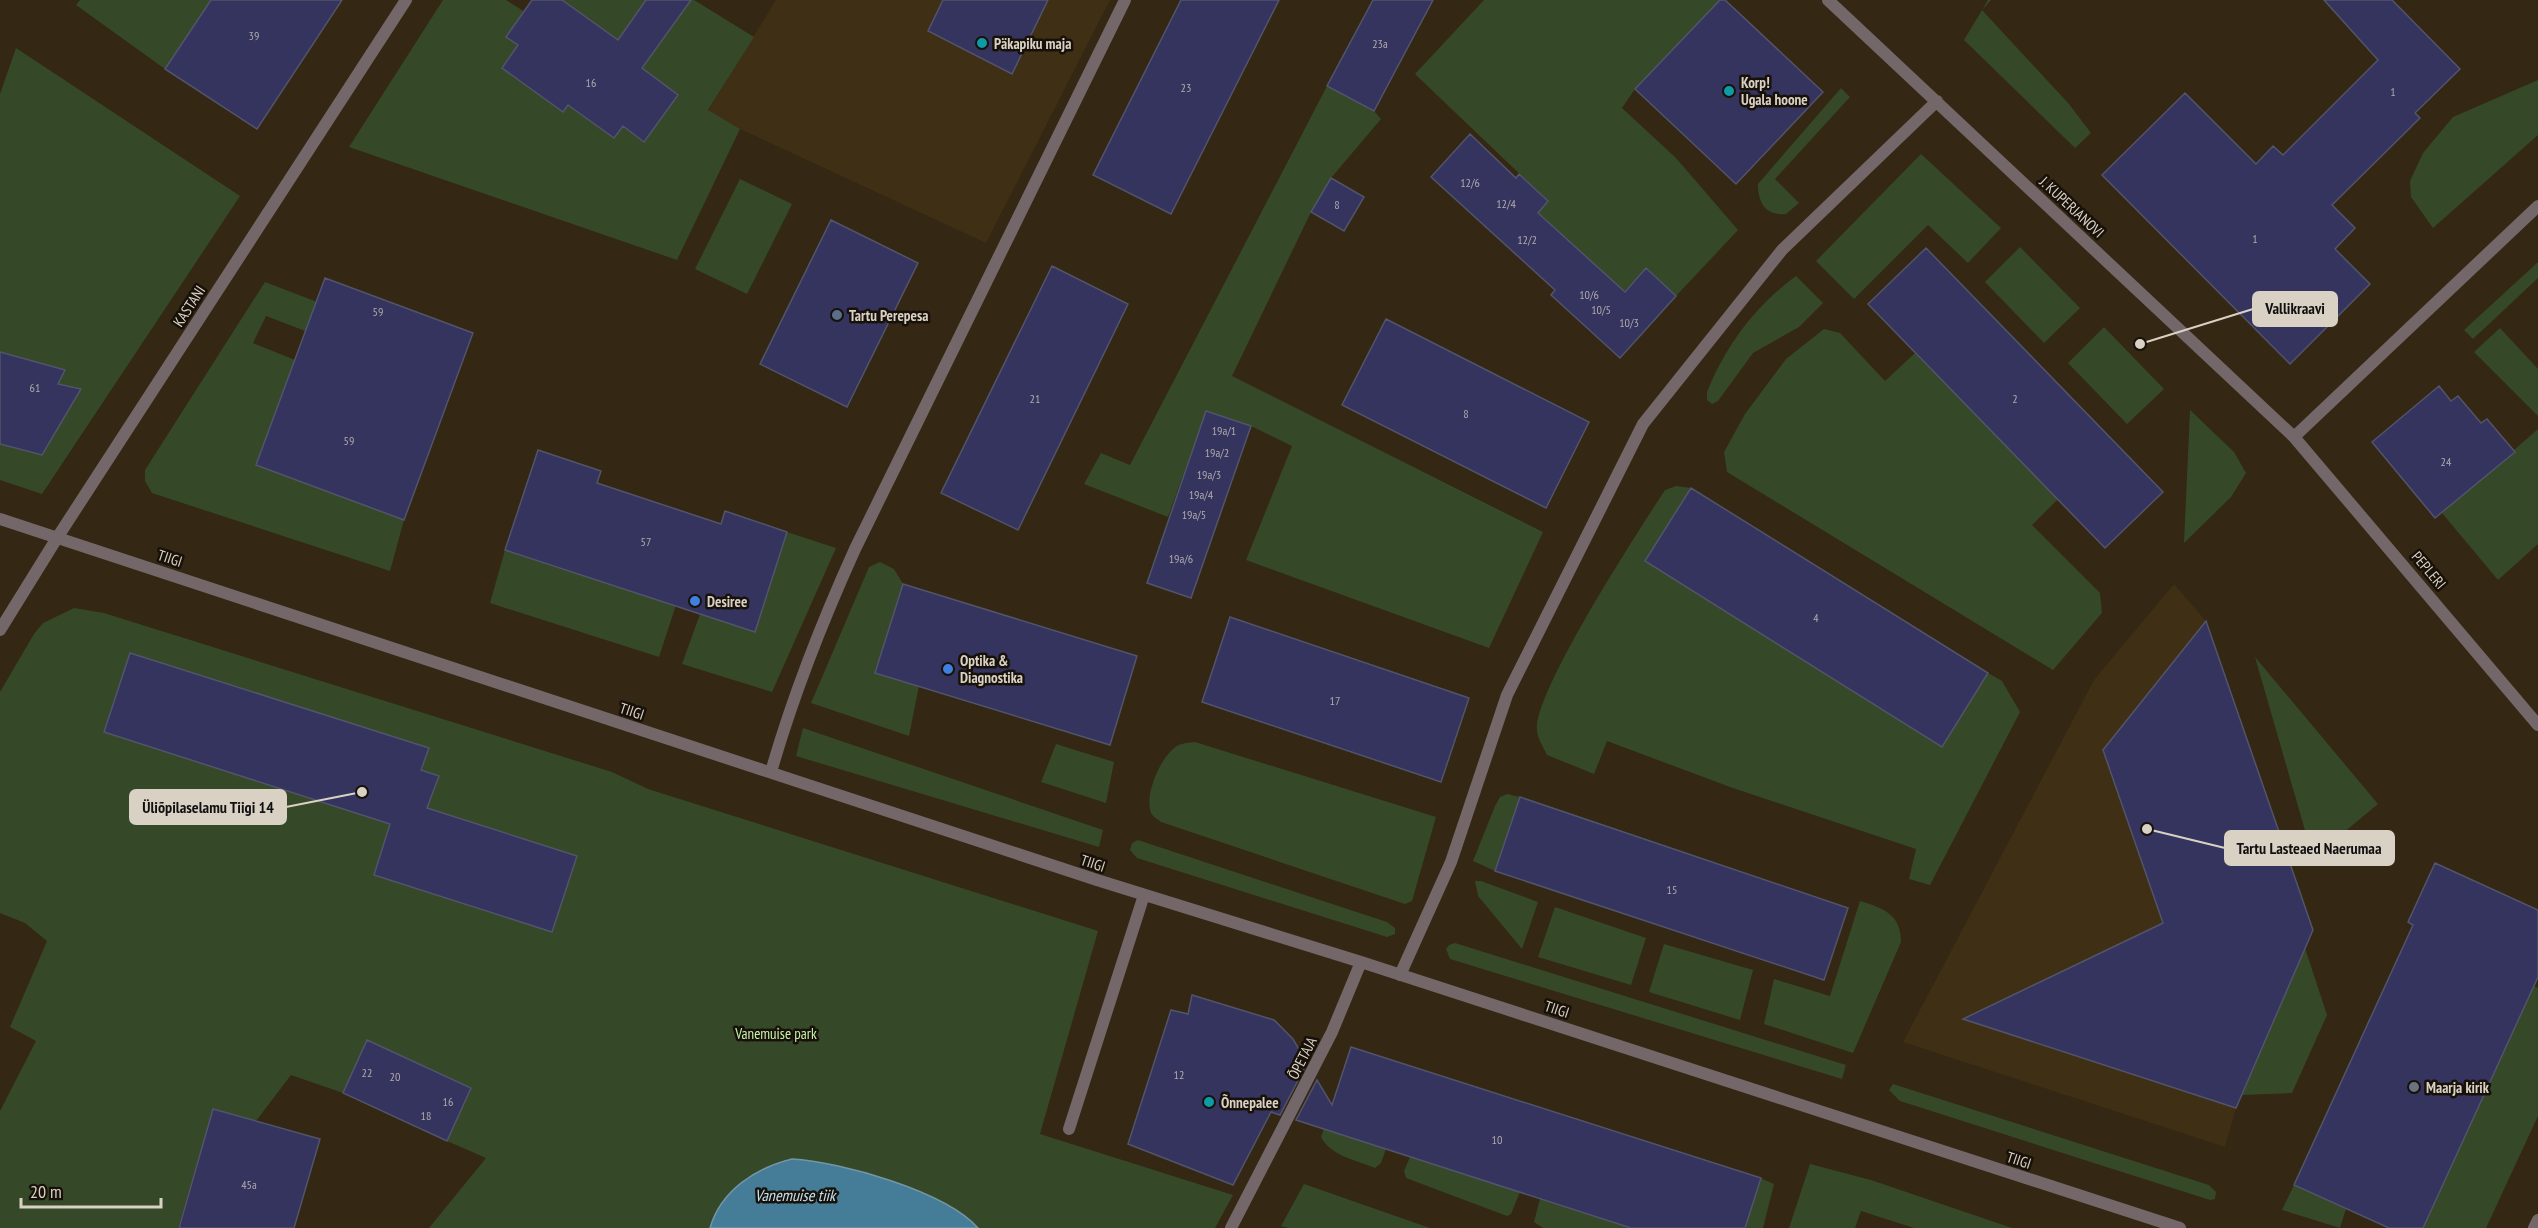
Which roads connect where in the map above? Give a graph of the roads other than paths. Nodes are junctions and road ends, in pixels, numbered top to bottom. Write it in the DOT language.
graph roads {
  1 [pos="406,0"];
  2 [pos="1125,0"];
  3 [pos="1828,0"];
  4 [pos="1937,101"];
  5 [pos="2538,206"];
  6 [pos="2294,436"];
  7 [pos="0,519"];
  8 [pos="57,538"];
  9 [pos="0,630"];
  10 [pos="2538,725"];
  11 [pos="771,772"];
  12 [pos="1144,895"];
  13 [pos="1361,962"];
  14 [pos="1400,975"];
  15 [pos="1069,1129"];
  16 [pos="2538,1220"];
  17 [pos="1231,1228"];
  18 [pos="2180,1228"];
  19 [pos="2534,1228"];
  1 -- 8 [label="street, KASTANI"];
  2 -- 11 [label="street"];
  3 -- 4 [label="street, J. KUPERJANOVI"];
  4 -- 6 [label="street, J. KUPERJANOVI"];
  4 -- 14 [label="street"];
  5 -- 6 [label="street"];
  6 -- 10 [label="street, PEPLERI"];
  7 -- 8 [label="street, TIIGI"];
  8 -- 9 [label="street, KASTANI"];
  8 -- 11 [label="street, TIIGI"];
  11 -- 12 [label="street, TIIGI"];
  12 -- 13 [label="street, TIIGI"];
  12 -- 15 [label="street"];
  13 -- 14 [label="street, TIIGI"];
  13 -- 17 [label="street, ÕPETAJA"];
  14 -- 18 [label="street, TIIGI"];
  16 -- 19 [label="street"];
}
